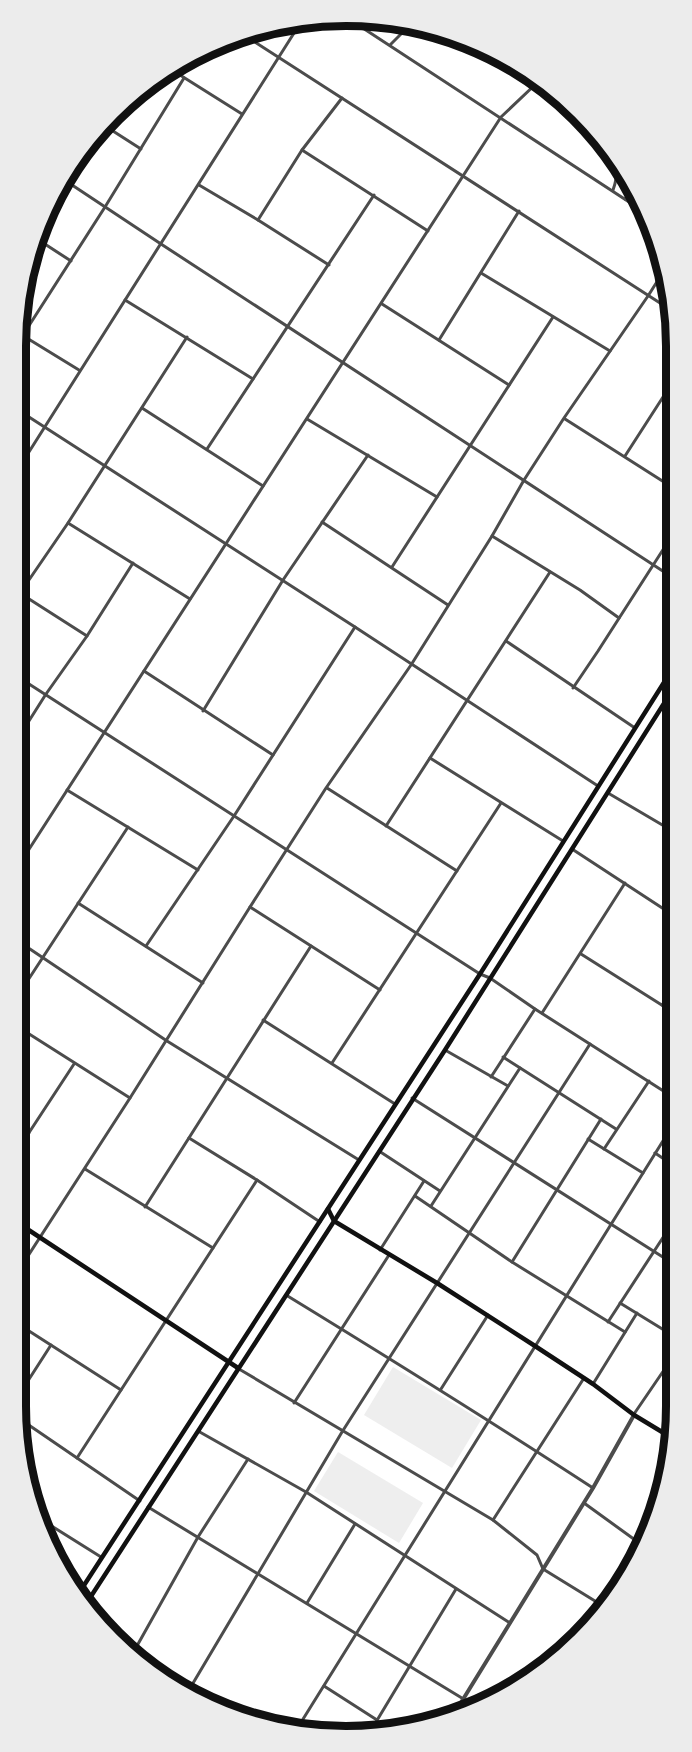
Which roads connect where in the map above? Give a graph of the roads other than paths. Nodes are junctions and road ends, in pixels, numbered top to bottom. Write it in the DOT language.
graph roads {
  1 [pos="360,26"];
  2 [pos="296,30"];
  3 [pos="404,31"];
  4 [pos="252,40"];
  5 [pos="390,45"];
  6 [pos="278,57"];
  7 [pos="178,74"];
  8 [pos="184,78"];
  9 [pos="533,86"];
  10 [pos="343,97"];
  11 [pos="242,114"];
  12 [pos="501,117"];
  13 [pos="110,129"];
  14 [pos="141,148"];
  15 [pos="302,150"];
  16 [pos="464,175"];
  17 [pos="617,175"];
  18 [pos="70,183"];
  19 [pos="199,185"];
  20 [pos="613,191"];
  21 [pos="628,194"];
  22 [pos="374,195"];
  23 [pos="625,199"];
  24 [pos="633,204"];
  25 [pos="105,207"];
  26 [pos="519,212"];
  27 [pos="258,220"];
  28 [pos="428,231"];
  29 [pos="43,243"];
  30 [pos="160,244"];
  31 [pos="71,261"];
  32 [pos="329,265"];
  33 [pos="481,273"];
  34 [pos="659,278"];
  35 [pos="648,296"];
  36 [pos="125,300"];
  37 [pos="381,304"];
  38 [pos="664,306"];
  39 [pos="553,317"];
  40 [pos="288,326"];
  41 [pos="26,330"];
  42 [pos="26,337"];
  43 [pos="187,337"];
  44 [pos="439,341"];
  45 [pos="610,351"];
  46 [pos="343,362"];
  47 [pos="79,370"];
  48 [pos="253,379"];
  49 [pos="509,385"];
  50 [pos="666,393"];
  51 [pos="142,408"];
  52 [pos="26,416"];
  53 [pos="564,418"];
  54 [pos="307,419"];
  55 [pos="44,428"];
  56 [pos="470,445"];
  57 [pos="207,449"];
  58 [pos="368,455"];
  59 [pos="626,456"];
  60 [pos="26,457"];
  61 [pos="105,466"];
  62 [pos="524,480"];
  63 [pos="666,483"];
  64 [pos="263,486"];
  65 [pos="437,497"];
  66 [pos="322,522"];
  67 [pos="68,523"];
  68 [pos="492,536"];
  69 [pos="226,544"];
  70 [pos="666,544"];
  71 [pos="133,563"];
  72 [pos="653,564"];
  73 [pos="392,567"];
  74 [pos="550,572"];
  75 [pos="666,573"];
  76 [pos="283,580"];
  77 [pos="26,584"];
  78 [pos="26,597"];
  79 [pos="190,600"];
  80 [pos="448,605"];
  81 [pos="619,618"];
  82 [pos="355,627"];
  83 [pos="87,636"];
  84 [pos="506,641"];
  85 [pos="411,664"];
  86 [pos="144,671"];
  87 [pos="666,678"];
  88 [pos="26,682"];
  89 [pos="573,687"];
  90 [pos="46,694"];
  91 [pos="666,700"];
  92 [pos="468,701"];
  93 [pos="203,711"];
  94 [pos="26,725"];
  95 [pos="635,728"];
  96 [pos="104,732"];
  97 [pos="273,756"];
  98 [pos="430,758"];
  99 [pos="598,786"];
  100 [pos="326,788"];
  101 [pos="67,790"];
  102 [pos="608,793"];
  103 [pos="501,803"];
  104 [pos="234,816"];
  105 [pos="386,826"];
  106 [pos="665,826"];
  107 [pos="128,827"];
  108 [pos="563,841"];
  109 [pos="286,849"];
  110 [pos="572,849"];
  111 [pos="26,850"];
  112 [pos="198,870"];
  113 [pos="457,871"];
  114 [pos="625,883"];
  115 [pos="78,903"];
  116 [pos="250,907"];
  117 [pos="666,910"];
  118 [pos="417,933"];
  119 [pos="26,946"];
  120 [pos="146,946"];
  121 [pos="311,946"];
  122 [pos="581,954"];
  123 [pos="43,957"];
  124 [pos="480,974"];
  125 [pos="490,978"];
  126 [pos="26,983"];
  127 [pos="203,983"];
  128 [pos="380,990"];
  129 [pos="666,999"];
  130 [pos="662,1005"];
  131 [pos="666,1008"];
  132 [pos="536,1009"];
  133 [pos="542,1013"];
  134 [pos="263,1020"];
  135 [pos="26,1032"];
  136 [pos="167,1041"];
  137 [pos="590,1044"];
  138 [pos="445,1050"];
  139 [pos="503,1057"];
  140 [pos="332,1063"];
  141 [pos="74,1064"];
  142 [pos="520,1068"];
  143 [pos="491,1077"];
  144 [pos="226,1078"];
  145 [pos="649,1081"];
  146 [pos="508,1086"];
  147 [pos="559,1092"];
  148 [pos="666,1092"];
  149 [pos="130,1098"];
  150 [pos="412,1098"];
  151 [pos="395,1104"];
  152 [pos="601,1119"];
  153 [pos="616,1129"];
  154 [pos="26,1131"];
  155 [pos="29,1133"];
  156 [pos="666,1136"];
  157 [pos="26,1138"];
  158 [pos="189,1138"];
  159 [pos="474,1138"];
  160 [pos="588,1139"];
  161 [pos="604,1149"];
  162 [pos="379,1151"];
  163 [pos="655,1153"];
  164 [pos="358,1160"];
  165 [pos="666,1160"];
  166 [pos="514,1163"];
  167 [pos="85,1169"];
  168 [pos="643,1173"];
  169 [pos="257,1180"];
  170 [pos="424,1181"];
  171 [pos="556,1190"];
  172 [pos="440,1191"];
  173 [pos="415,1196"];
  174 [pos="431,1206"];
  175 [pos="146,1207"];
  176 [pos="328,1209"];
  177 [pos="334,1221"];
  178 [pos="320,1222"];
  179 [pos="611,1225"];
  180 [pos="26,1229"];
  181 [pos="666,1232"];
  182 [pos="470,1233"];
  183 [pos="39,1238"];
  184 [pos="213,1248"];
  185 [pos="380,1250"];
  186 [pos="654,1252"];
  187 [pos="388,1255"];
  188 [pos="26,1259"];
  189 [pos="666,1259"];
  190 [pos="512,1262"];
  191 [pos="437,1283"];
  192 [pos="286,1295"];
  193 [pos="566,1296"];
  194 [pos="621,1303"];
  195 [pos="637,1313"];
  196 [pos="488,1315"];
  197 [pos="166,1319"];
  198 [pos="608,1322"];
  199 [pos="340,1328"];
  200 [pos="26,1330"];
  201 [pos="666,1331"];
  202 [pos="625,1332"];
  203 [pos="51,1345"];
  204 [pos="536,1346"];
  205 [pos="389,1359"];
  206 [pos="229,1363"];
  207 [pos="238,1368"];
  208 [pos="666,1368"];
  209 [pos="584,1378"];
  210 [pos="26,1384"];
  211 [pos="593,1384"];
  212 [pos="441,1389"];
  213 [pos="121,1390"];
  214 [pos="294,1402"];
  215 [pos="634,1415"];
  216 [pos="489,1420"];
  217 [pos="26,1423"];
  218 [pos="198,1431"];
  219 [pos="342,1432"];
  220 [pos="665,1434"];
  221 [pos="537,1451"];
  222 [pos="77,1458"];
  223 [pos="248,1459"];
  224 [pos="594,1488"];
  225 [pos="306,1492"];
  226 [pos="444,1492"];
  227 [pos="140,1501"];
  228 [pos="584,1503"];
  229 [pos="148,1507"];
  230 [pos="493,1520"];
  231 [pos="48,1524"];
  232 [pos="355,1524"];
  233 [pos="198,1538"];
  234 [pos="636,1541"];
  235 [pos="404,1556"];
  236 [pos="101,1557"];
  237 [pos="543,1569"];
  238 [pos="258,1574"];
  239 [pos="82,1587"];
  240 [pos="456,1588"];
  241 [pos="90,1598"];
  242 [pos="599,1602"];
  243 [pos="307,1604"];
  244 [pos="510,1623"];
  245 [pos="357,1634"];
  246 [pos="136,1648"];
  247 [pos="410,1666"];
  248 [pos="324,1686"];
  249 [pos="191,1687"];
  250 [pos="463,1699"];
  251 [pos="468,1702"];
  252 [pos="459,1705"];
  253 [pos="377,1720"];
  254 [pos="300,1723"];
  255 [pos="374,1725"];
  1 -- 5 [label="street"];
  2 -- 6 [label="street"];
  3 -- 5 [label="street"];
  4 -- 6 [label="street"];
  5 -- 12 [label="street"];
  6 -- 10 [label="street"];
  6 -- 11 [label="street"];
  7 -- 8 [label="street"];
  8 -- 11 [label="street"];
  8 -- 14 [label="street"];
  9 -- 12 [label="street"];
  10 -- 15 [label="street"];
  10 -- 16 [label="street"];
  11 -- 19 [label="street"];
  12 -- 16 [label="street"];
  12 -- 20 [label="street"];
  13 -- 14 [label="street"];
  14 -- 25 [label="street"];
  15 -- 22 [label="street"];
  15 -- 27 [label="street"];
  16 -- 26 [label="street"];
  16 -- 28 [label="street"];
  17 -- 20 [label="street"];
  18 -- 25 [label="street"];
  19 -- 27 [label="street"];
  19 -- 30 [label="street"];
  20 -- 23 [label="street"];
  21 -- 23 [label="street"];
  22 -- 28 [label="street"];
  22 -- 32 [label="street"];
  23 -- 24 [label="street"];
  25 -- 30 [label="street"];
  25 -- 31 [label="street"];
  26 -- 33 [label="street"];
  26 -- 35 [label="street"];
  27 -- 32 [label="street"];
  28 -- 37 [label="street"];
  29 -- 31 [label="street"];
  30 -- 36 [label="street"];
  30 -- 40 [label="street"];
  31 -- 41 [label="street"];
  32 -- 40 [label="street"];
  33 -- 39 [label="street"];
  33 -- 44 [label="street"];
  34 -- 35 [label="street"];
  35 -- 38 [label="street"];
  35 -- 45 [label="street"];
  36 -- 43 [label="street"];
  36 -- 47 [label="street"];
  37 -- 44 [label="street"];
  37 -- 46 [label="street"];
  39 -- 45 [label="street"];
  39 -- 49 [label="street"];
  40 -- 46 [label="street"];
  40 -- 48 [label="street"];
  42 -- 47 [label="street"];
  43 -- 48 [label="street"];
  43 -- 51 [label="street"];
  44 -- 49 [label="street"];
  45 -- 53 [label="street"];
  46 -- 54 [label="street"];
  46 -- 56 [label="street"];
  47 -- 55 [label="street"];
  48 -- 57 [label="street"];
  49 -- 56 [label="street"];
  50 -- 59 [label="street"];
  51 -- 57 [label="street"];
  51 -- 61 [label="street"];
  52 -- 55 [label="street"];
  53 -- 59 [label="street"];
  53 -- 62 [label="street"];
  54 -- 58 [label="street"];
  54 -- 64 [label="street"];
  55 -- 60 [label="street"];
  55 -- 61 [label="street"];
  56 -- 62 [label="street"];
  56 -- 65 [label="street"];
  57 -- 64 [label="street"];
  58 -- 65 [label="street"];
  58 -- 66 [label="street"];
  59 -- 63 [label="street"];
  61 -- 67 [label="street"];
  61 -- 69 [label="street"];
  62 -- 68 [label="street"];
  62 -- 72 [label="street"];
  64 -- 69 [label="street"];
  65 -- 73 [label="street"];
  66 -- 73 [label="street"];
  66 -- 76 [label="street"];
  67 -- 71 [label="street"];
  67 -- 77 [label="street"];
  68 -- 74 [label="street"];
  68 -- 80 [label="street"];
  69 -- 76 [label="street"];
  69 -- 79 [label="street"];
  70 -- 72 [label="street"];
  71 -- 79 [label="street"];
  71 -- 83 [label="street"];
  72 -- 75 [label="street"];
  72 -- 81 [label="street"];
  73 -- 80 [label="street"];
  74 -- 81 [label="street"];
  74 -- 84 [label="street"];
  76 -- 82 [label="street"];
  76 -- 93 [label="street"];
  78 -- 83 [label="street"];
  79 -- 86 [label="street"];
  80 -- 85 [label="street"];
  81 -- 89 [label="street"];
  82 -- 85 [label="street"];
  82 -- 97 [label="street"];
  83 -- 90 [label="street"];
  84 -- 89 [label="street"];
  84 -- 92 [label="street"];
  85 -- 92 [label="street"];
  85 -- 100 [label="street"];
  86 -- 93 [label="street"];
  86 -- 96 [label="street"];
  87 -- 95 [label="main road"];
  88 -- 90 [label="street"];
  89 -- 95 [label="street"];
  90 -- 94 [label="street"];
  90 -- 96 [label="street"];
  91 -- 102 [label="main road"];
  92 -- 98 [label="street"];
  92 -- 99 [label="street"];
  93 -- 97 [label="street"];
  95 -- 99 [label="main road"];
  96 -- 101 [label="street"];
  96 -- 104 [label="street"];
  97 -- 104 [label="street"];
  98 -- 103 [label="street"];
  98 -- 105 [label="street"];
  99 -- 108 [label="main road"];
  100 -- 105 [label="street"];
  100 -- 109 [label="street"];
  101 -- 107 [label="street"];
  101 -- 111 [label="street"];
  102 -- 106 [label="street"];
  102 -- 110 [label="main road"];
  103 -- 108 [label="street"];
  103 -- 113 [label="street"];
  104 -- 109 [label="street"];
  104 -- 112 [label="street"];
  105 -- 113 [label="street"];
  107 -- 112 [label="street"];
  107 -- 115 [label="street"];
  108 -- 124 [label="main road"];
  109 -- 116 [label="street"];
  109 -- 118 [label="street"];
  110 -- 114 [label="street"];
  110 -- 125 [label="main road"];
  112 -- 120 [label="street"];
  113 -- 118 [label="street"];
  114 -- 117 [label="street"];
  114 -- 122 [label="street"];
  115 -- 120 [label="street"];
  115 -- 123 [label="street"];
  116 -- 121 [label="street"];
  116 -- 127 [label="street"];
  118 -- 124 [label="street"];
  118 -- 128 [label="street"];
  119 -- 123 [label="street"];
  120 -- 127 [label="street"];
  121 -- 128 [label="street"];
  121 -- 134 [label="street"];
  122 -- 130 [label="street"];
  122 -- 133 [label="street"];
  123 -- 126 [label="street"];
  123 -- 136 [label="street"];
  124 -- 125 [label="street"];
  124 -- 151 [label="main road"];
  125 -- 132 [label="street"];
  125 -- 138 [label="main road"];
  127 -- 136 [label="street"];
  128 -- 140 [label="street"];
  129 -- 130 [label="street"];
  130 -- 131 [label="street"];
  132 -- 133 [label="street"];
  132 -- 139 [label="street"];
  133 -- 137 [label="street"];
  134 -- 140 [label="street"];
  134 -- 144 [label="street"];
  135 -- 141 [label="street"];
  136 -- 144 [label="street"];
  136 -- 149 [label="street"];
  137 -- 145 [label="street"];
  137 -- 147 [label="street"];
  138 -- 143 [label="street"];
  138 -- 150 [label="main road"];
  139 -- 142 [label="street"];
  139 -- 143 [label="street"];
  140 -- 151 [label="street"];
  141 -- 149 [label="street"];
  141 -- 155 [label="street"];
  142 -- 146 [label="street"];
  142 -- 147 [label="street"];
  143 -- 146 [label="street"];
  144 -- 158 [label="street"];
  144 -- 164 [label="street"];
  145 -- 148 [label="street"];
  145 -- 153 [label="street"];
  146 -- 159 [label="street"];
  147 -- 152 [label="street"];
  147 -- 166 [label="street"];
  149 -- 167 [label="street"];
  150 -- 159 [label="street"];
  150 -- 162 [label="main road"];
  151 -- 164 [label="main road"];
  152 -- 153 [label="street"];
  152 -- 160 [label="street"];
  153 -- 161 [label="street"];
  154 -- 155 [label="street"];
  155 -- 157 [label="street"];
  156 -- 163 [label="street"];
  158 -- 169 [label="street"];
  158 -- 175 [label="street"];
  159 -- 166 [label="street"];
  159 -- 172 [label="street"];
  160 -- 161 [label="street"];
  160 -- 171 [label="street"];
  161 -- 168 [label="street"];
  162 -- 170 [label="street"];
  162 -- 177 [label="main road"];
  163 -- 165 [label="street"];
  163 -- 168 [label="street"];
  164 -- 176 [label="main road"];
  166 -- 171 [label="street"];
  166 -- 182 [label="street"];
  167 -- 175 [label="street"];
  167 -- 183 [label="street"];
  168 -- 179 [label="street"];
  169 -- 178 [label="street"];
  169 -- 184 [label="street"];
  170 -- 172 [label="street"];
  170 -- 173 [label="street"];
  171 -- 179 [label="street"];
  171 -- 190 [label="street"];
  172 -- 174 [label="street"];
  173 -- 174 [label="street"];
  173 -- 185 [label="street"];
  174 -- 182 [label="street"];
  175 -- 184 [label="street"];
  176 -- 177 [label="main road"];
  176 -- 178 [label="main road"];
  177 -- 185 [label="main road"];
  177 -- 192 [label="main road"];
  178 -- 206 [label="main road"];
  179 -- 186 [label="street"];
  179 -- 193 [label="street"];
  180 -- 183 [label="main road"];
  181 -- 186 [label="street"];
  182 -- 190 [label="street"];
  182 -- 191 [label="street"];
  183 -- 188 [label="street"];
  183 -- 197 [label="main road"];
  184 -- 197 [label="street"];
  185 -- 187 [label="main road"];
  186 -- 189 [label="street"];
  186 -- 194 [label="street"];
  187 -- 191 [label="main road"];
  187 -- 199 [label="street"];
  190 -- 193 [label="street"];
  191 -- 196 [label="main road"];
  191 -- 205 [label="street"];
  192 -- 199 [label="street"];
  192 -- 207 [label="main road"];
  193 -- 198 [label="street"];
  193 -- 204 [label="street"];
  194 -- 195 [label="street"];
  194 -- 198 [label="street"];
  195 -- 201 [label="street"];
  195 -- 202 [label="street"];
  196 -- 204 [label="main road"];
  196 -- 212 [label="street"];
  197 -- 206 [label="main road"];
  197 -- 213 [label="street"];
  198 -- 202 [label="street"];
  199 -- 205 [label="street"];
  199 -- 214 [label="street"];
  200 -- 203 [label="street"];
  202 -- 211 [label="street"];
  203 -- 210 [label="street"];
  203 -- 213 [label="street"];
  204 -- 209 [label="main road"];
  204 -- 216 [label="street"];
  205 -- 212 [label="street"];
  205 -- 219 [label="street"];
  206 -- 207 [label="main road"];
  206 -- 227 [label="main road"];
  207 -- 214 [label="street"];
  207 -- 218 [label="main road"];
  208 -- 215 [label="street"];
  209 -- 211 [label="main road"];
  209 -- 221 [label="street"];
  211 -- 215 [label="main road"];
  212 -- 216 [label="street"];
  213 -- 222 [label="street"];
  214 -- 219 [label="street"];
  215 -- 220 [label="main road"];
  215 -- 224 [label="street"];
  216 -- 221 [label="street"];
  216 -- 226 [label="street"];
  217 -- 222 [label="street"];
  218 -- 223 [label="street"];
  218 -- 229 [label="main road"];
  219 -- 225 [label="street"];
  219 -- 226 [label="street"];
  221 -- 224 [label="street"];
  221 -- 230 [label="street"];
  222 -- 227 [label="street"];
  223 -- 225 [label="street"];
  223 -- 233 [label="street"];
  224 -- 228 [label="street"];
  225 -- 232 [label="street"];
  225 -- 238 [label="street"];
  226 -- 230 [label="street"];
  226 -- 235 [label="street"];
  227 -- 236 [label="main road"];
  228 -- 234 [label="street"];
  228 -- 237 [label="street"];
  229 -- 233 [label="street"];
  229 -- 241 [label="main road"];
  230 -- 237 [label="street"];
  231 -- 236 [label="street"];
  232 -- 235 [label="street"];
  232 -- 243 [label="street"];
  233 -- 238 [label="street"];
  233 -- 246 [label="street"];
  235 -- 240 [label="street"];
  235 -- 245 [label="street"];
  236 -- 239 [label="main road"];
  237 -- 242 [label="street"];
  237 -- 244 [label="street"];
  238 -- 243 [label="street"];
  238 -- 249 [label="street"];
  240 -- 244 [label="street"];
  240 -- 247 [label="street"];
  243 -- 245 [label="street"];
  244 -- 250 [label="street"];
  245 -- 247 [label="street"];
  245 -- 248 [label="street"];
  247 -- 250 [label="street"];
  247 -- 253 [label="street"];
  248 -- 253 [label="street"];
  248 -- 254 [label="street"];
  250 -- 251 [label="street"];
  250 -- 252 [label="street"];
  253 -- 255 [label="street"];
}
